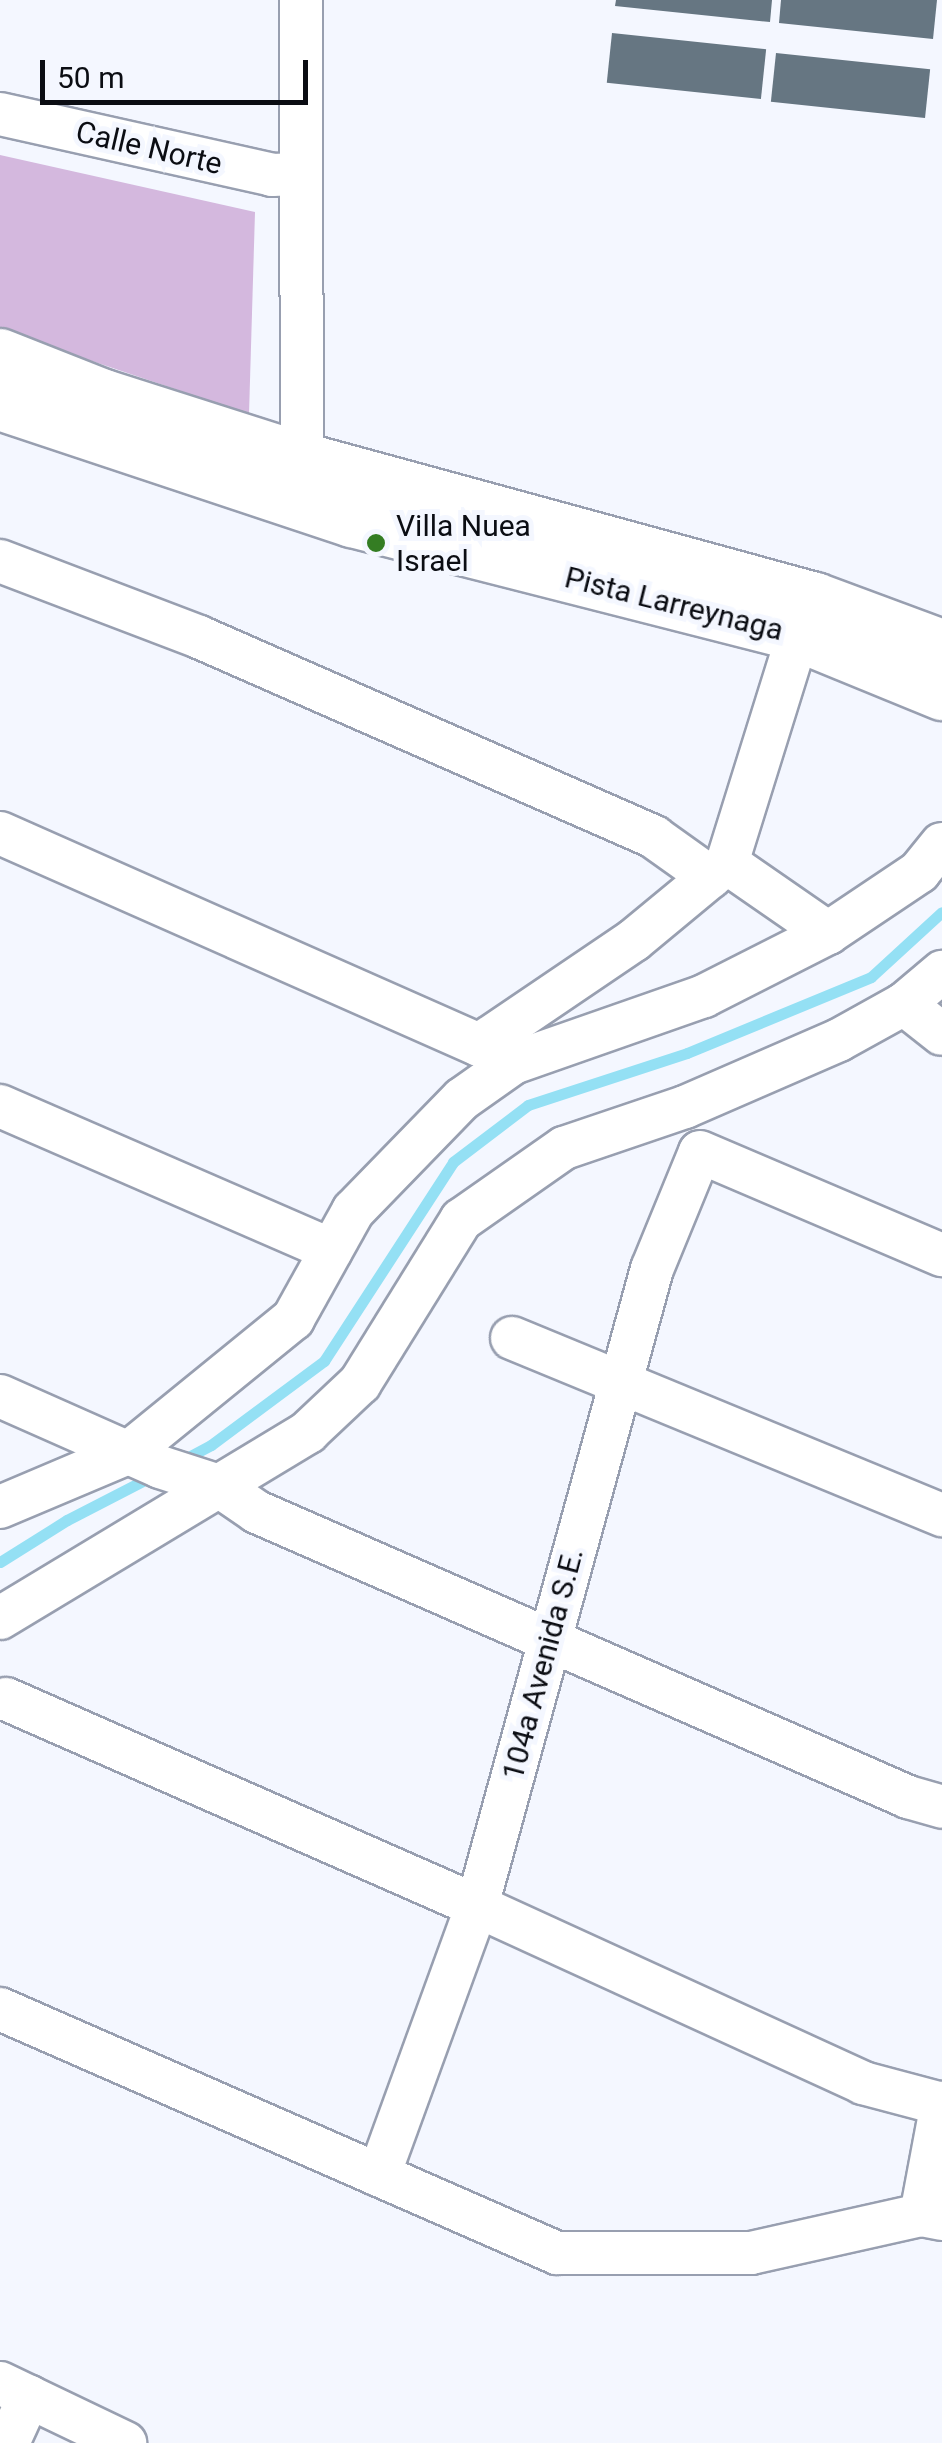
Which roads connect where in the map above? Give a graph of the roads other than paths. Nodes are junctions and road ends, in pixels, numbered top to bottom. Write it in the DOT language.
graph roads {
  1 [pos="300,0"];
  2 [pos="0,114"];
  3 [pos="299,174"];
  4 [pos="0,355"];
  5 [pos="0,404"];
  6 [pos="302,459"];
  7 [pos="0,560"];
  8 [pos="798,635"];
  9 [pos="942,646"];
  10 [pos="942,694"];
  11 [pos="0,833"];
  12 [pos="942,844"];
  13 [pos="719,870"];
  14 [pos="828,933"];
  15 [pos="942,972"];
  16 [pos="904,1004"];
  17 [pos="942,1034"];
  18 [pos="479,1045"];
  19 [pos="462,1099"];
  20 [pos="0,1106"];
  21 [pos="331,1250"];
  22 [pos="942,1255"];
  23 [pos="512,1338"];
  24 [pos="620,1384"];
  25 [pos="0,1396"];
  26 [pos="173,1470"];
  27 [pos="0,1507"];
  28 [pos="942,1514"];
  29 [pos="0,1618"];
  30 [pos="550,1638"];
  31 [pos="6,1699"];
  32 [pos="942,1807"];
  33 [pos="478,1906"];
  34 [pos="0,2009"];
  35 [pos="942,2104"];
  36 [pos="378,2174"];
  37 [pos="932,2217"];
  38 [pos="14,2390"];
  39 [pos="8,2443"];
  40 [pos="125,2443"];
  1 -- 3 [label="street"];
  2 -- 3 [label="street, Calle Norte"];
  3 -- 6 [label="street"];
  4 -- 6 [label="main road, Pista Larreynaga"];
  5 -- 8 [label="main road, Pista Larreynaga"];
  6 -- 9 [label="main road, Pista Larreynaga"];
  7 -- 13 [label="street"];
  8 -- 10 [label="main road, Pista Larreynaga"];
  8 -- 13 [label="street"];
  11 -- 18 [label="street"];
  12 -- 14 [label="street"];
  13 -- 14 [label="street"];
  13 -- 18 [label="street"];
  14 -- 19 [label="street"];
  15 -- 16 [label="street"];
  16 -- 17 [label="street"];
  16 -- 26 [label="street"];
  18 -- 19 [label="street"];
  19 -- 21 [label="street"];
  20 -- 21 [label="street"];
  21 -- 26 [label="street"];
  22 -- 24 [label="street, 104a Avenida S.E."];
  23 -- 24 [label="street"];
  24 -- 28 [label="street"];
  24 -- 30 [label="street, 104a Avenida S.E."];
  25 -- 26 [label="street"];
  26 -- 27 [label="street"];
  26 -- 29 [label="street"];
  26 -- 30 [label="street"];
  30 -- 32 [label="street"];
  30 -- 33 [label="street, 104a Avenida S.E."];
  31 -- 33 [label="street"];
  33 -- 35 [label="street"];
  33 -- 36 [label="street, 104a Avenida S.E."];
  34 -- 36 [label="street"];
  35 -- 37 [label="street"];
  36 -- 37 [label="street"];
  38 -- 39 [label="street"];
  38 -- 40 [label="street"];
}
